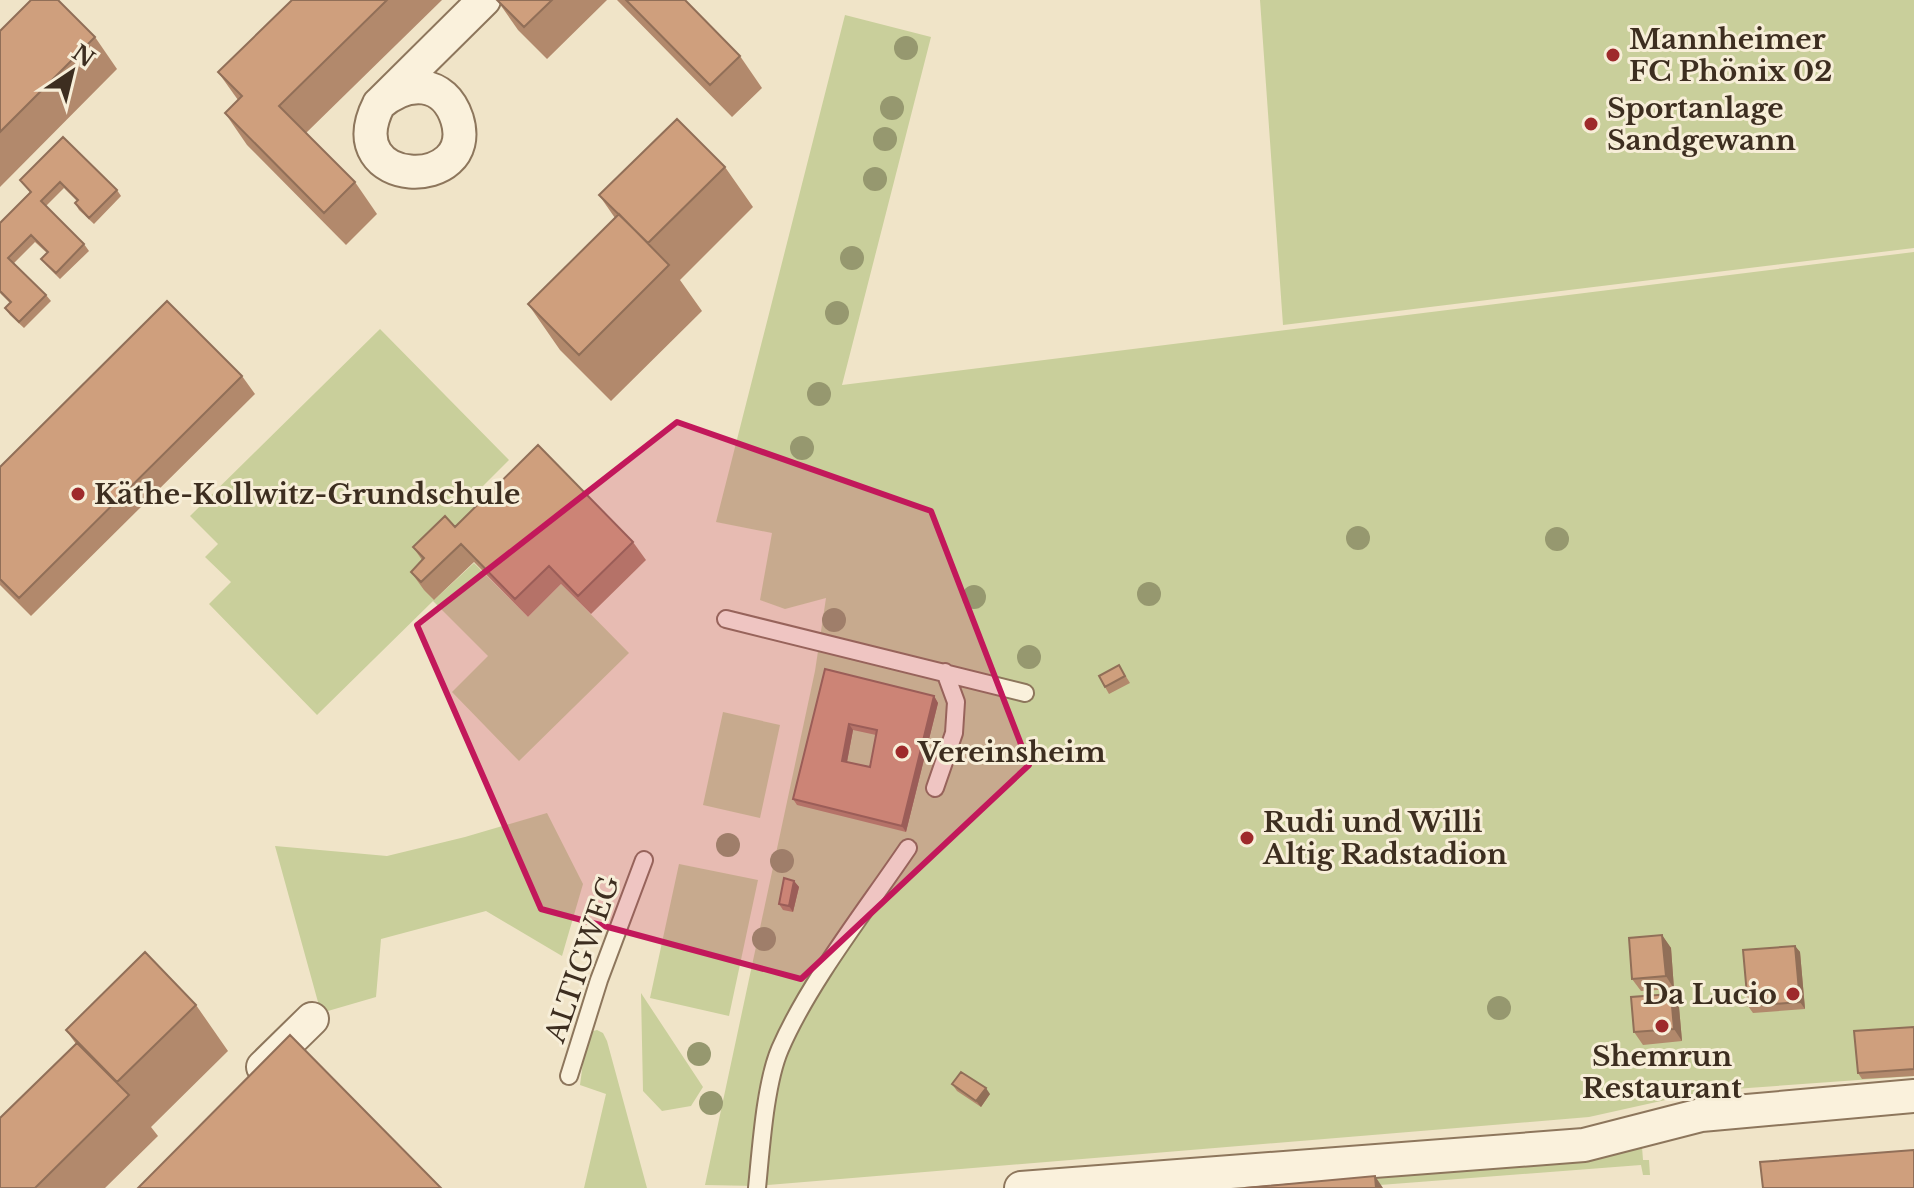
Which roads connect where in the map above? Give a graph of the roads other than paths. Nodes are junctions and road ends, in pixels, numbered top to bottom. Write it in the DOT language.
graph roads {
  1 [pos="484,0"];
  2 [pos="379,104"];
  3 [pos="726,619"];
  4 [pos="945,672"];
  5 [pos="1025,693"];
  6 [pos="935,788"];
  7 [pos="908,848"];
  8 [pos="644,860"];
  9 [pos="312,1019"];
  10 [pos="569,1076"];
  11 [pos="237,1093"];
  12 [pos="1914,1096"];
  13 [pos="757,1188"];
  14 [pos="1021,1188"];
  1 -- 2 [label="street"];
  3 -- 4 [label="lane"];
  4 -- 5 [label="lane"];
  4 -- 6 [label="lane"];
  7 -- 13 [label="lane"];
  8 -- 10 [label="lane, ALTIGWEG"];
  9 -- 11 [label="street"];
  12 -- 14 [label="street"];
}
